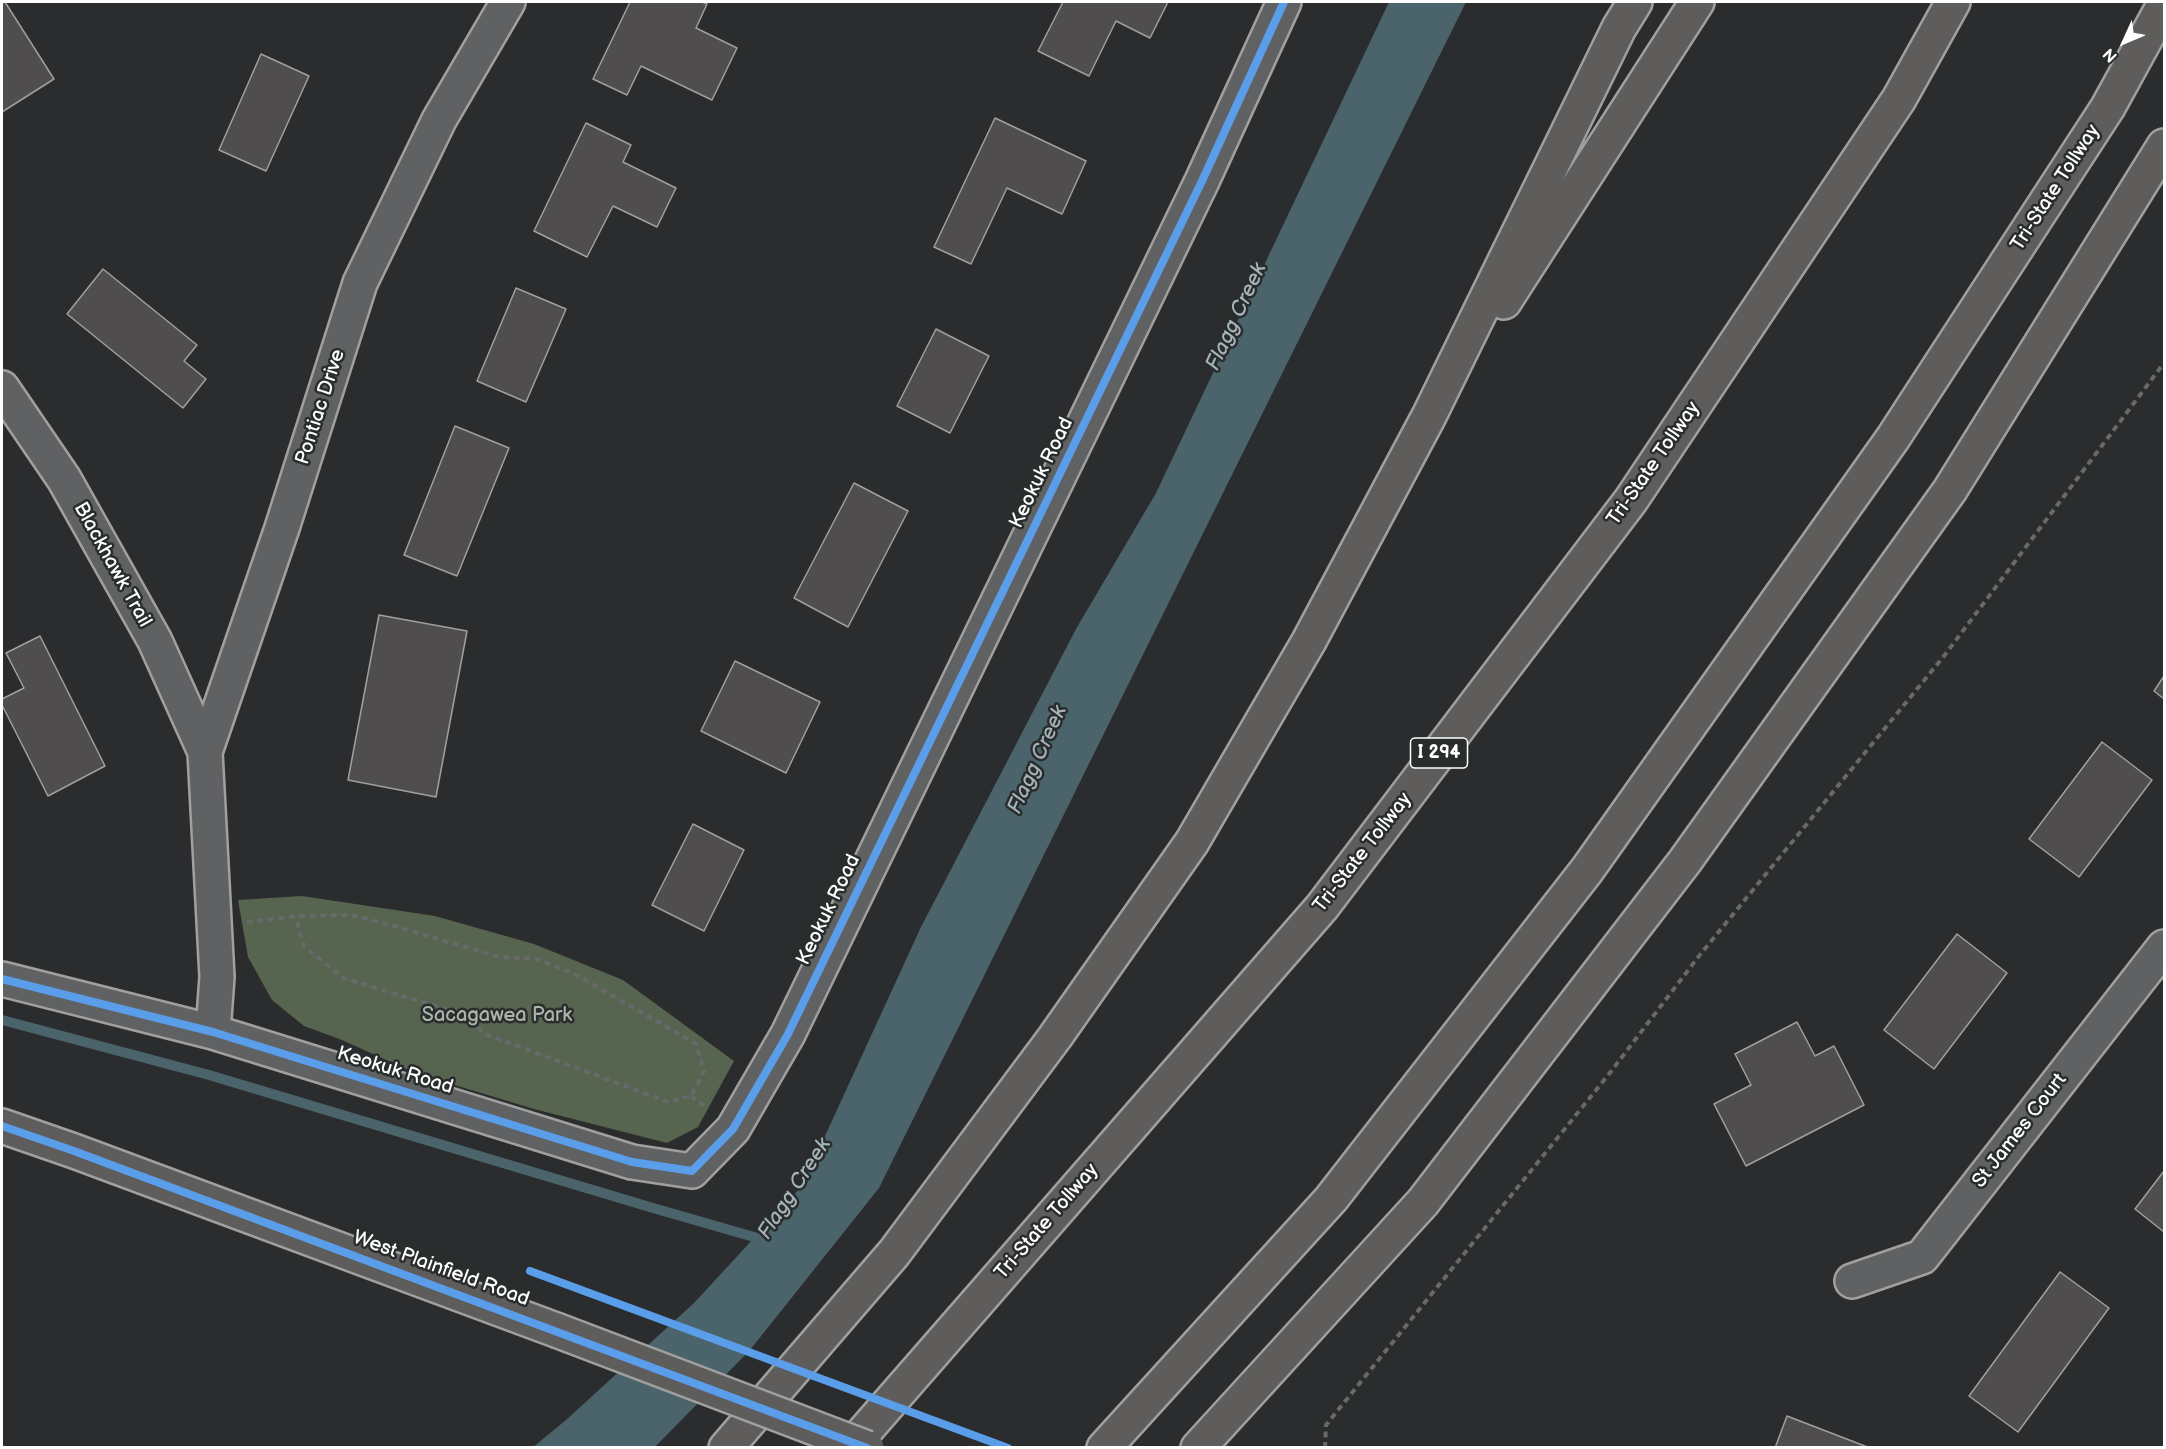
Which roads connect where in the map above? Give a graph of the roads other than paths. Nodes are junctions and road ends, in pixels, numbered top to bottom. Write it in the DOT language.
graph roads {
  1 [pos="508,2"];
  2 [pos="1284,2"];
  3 [pos="1635,2"];
  4 [pos="1697,2"];
  5 [pos="1953,2"];
  6 [pos="2164,5"];
  7 [pos="2164,146"];
  8 [pos="2,388"];
  9 [pos="1429,416"];
  10 [pos="205,752"];
  11 [pos="2164,947"];
  12 [pos="2,980"];
  13 [pos="213,1032"];
  14 [pos="2,1126"];
  15 [pos="1852,1281"];
  16 [pos="726,1448"];
  17 [pos="850,1448"];
  18 [pos="867,1448"];
  19 [pos="1104,1448"];
  20 [pos="1198,1448"];
  1 -- 10 [label="street, Pontiac Drive"];
  2 -- 13 [label="street, Keokuk Road"];
  3 -- 9 [label="main road"];
  4 -- 9 [label="main road"];
  5 -- 17 [label="main road, Tri-State Tollway / I 294"];
  6 -- 19 [label="main road, Tri-State Tollway"];
  7 -- 20 [label="main road"];
  8 -- 10 [label="street, Blackhawk Trail"];
  9 -- 16 [label="main road"];
  10 -- 13 [label="street, Pontiac Drive"];
  11 -- 15 [label="street, St James Court"];
  12 -- 13 [label="street, Keokuk Road"];
  14 -- 18 [label="main road, West Plainfield Road, bridge"];
}
